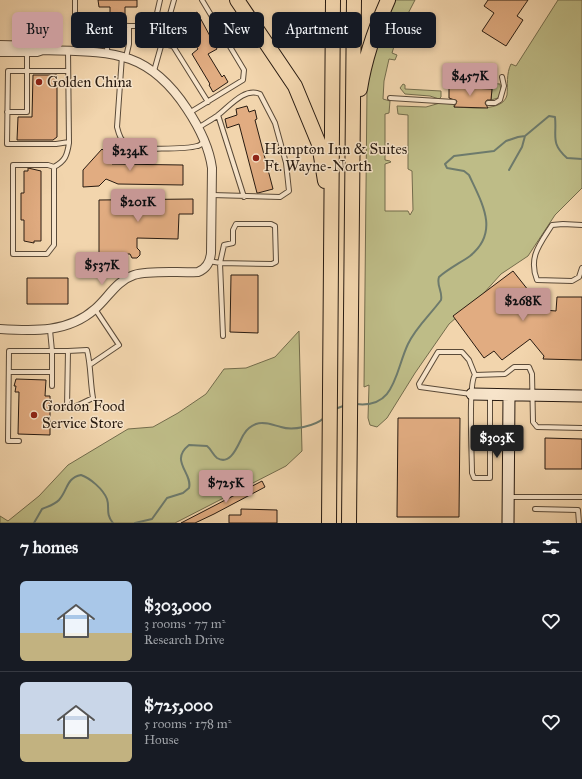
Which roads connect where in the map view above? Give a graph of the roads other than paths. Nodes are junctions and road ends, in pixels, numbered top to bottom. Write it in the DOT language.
graph roads {
  1 [pos="75,0"];
  2 [pos="160,0"];
  3 [pos="174,0"];
  4 [pos="202,0"];
  5 [pos="237,0"];
  6 [pos="333,0"];
  7 [pos="354,0"];
  8 [pos="388,0"];
  9 [pos="75,12"];
  10 [pos="171,12"];
  11 [pos="129,26"];
  12 [pos="0,45"];
  13 [pos="107,48"];
  14 [pos="162,48"];
  15 [pos="174,48"];
  16 [pos="44,50"];
  17 [pos="68,50"];
  18 [pos="0,52"];
  19 [pos="27,52"];
  20 [pos="107,52"];
  21 [pos="124,57"];
  22 [pos="27,71"];
  23 [pos="68,71"];
  24 [pos="154,71"];
  25 [pos="502,77"];
  26 [pos="390,98"];
  27 [pos="208,102"];
  28 [pos="454,102"];
  29 [pos="488,103"];
  30 [pos="7,112"];
  31 [pos="189,113"];
  32 [pos="218,115"];
  33 [pos="198,128"];
  34 [pos="205,141"];
  35 [pos="69,142"];
  36 [pos="352,143"];
  37 [pos="54,166"];
  38 [pos="212,195"];
  39 [pos="244,196"];
  40 [pos="331,205"];
  41 [pos="582,225"];
  42 [pos="210,257"];
  43 [pos="220,263"];
  44 [pos="582,268"];
  45 [pos="95,309"];
  46 [pos="0,329"];
  47 [pos="50,330"];
  48 [pos="223,336"];
  49 [pos="52,351"];
  50 [pos="68,351"];
  51 [pos="91,364"];
  52 [pos="9,372"];
  53 [pos="52,372"];
  54 [pos="475,375"];
  55 [pos="52,386"];
  56 [pos="472,394"];
  57 [pos="490,395"];
  58 [pos="509,395"];
  59 [pos="533,395"];
  60 [pos="582,396"];
  61 [pos="582,428"];
  62 [pos="19,441"];
  63 [pos="508,497"];
  64 [pos="582,498"];
  65 [pos="535,508"];
  66 [pos="329,523"];
  67 [pos="349,523"];
  68 [pos="508,523"];
  69 [pos="578,523"];
  1 -- 9 [label="lane"];
  2 -- 11 [label="lane"];
  3 -- 10 [label="lane"];
  4 -- 27 [label="lane"];
  5 -- 40 [label="highway"];
  6 -- 40 [label="highway"];
  7 -- 36 [label="highway"];
  8 -- 36 [label="highway"];
  11 -- 21 [label="lane"];
  12 -- 16 [label="street"];
  13 -- 20 [label="lane"];
  14 -- 24 [label="lane"];
  15 -- 27 [label="lane"];
  16 -- 17 [label="street"];
  16 -- 19 [label="street"];
  17 -- 20 [label="street"];
  17 -- 23 [label="lane"];
  18 -- 19 [label="street"];
  19 -- 22 [label="lane"];
  20 -- 21 [label="street"];
  21 -- 24 [label="street"];
  21 -- 34 [label="lane"];
  22 -- 23 [label="lane"];
  22 -- 30 [label="lane"];
  22 -- 30 [label="lane"];
  23 -- 35 [label="lane"];
  24 -- 31 [label="street"];
  25 -- 29 [label="lane"];
  26 -- 28 [label="lane"];
  27 -- 31 [label="lane"];
  30 -- 35 [label="lane"];
  31 -- 33 [label="street"];
  32 -- 33 [label="lane"];
  32 -- 39 [label="lane"];
  32 -- 39 [label="lane"];
  33 -- 34 [label="street"];
  34 -- 38 [label="street"];
  35 -- 37 [label="lane"];
  36 -- 67 [label="highway"];
  37 -- 37 [label="lane"];
  38 -- 39 [label="lane"];
  38 -- 42 [label="street"];
  40 -- 66 [label="highway"];
  41 -- 44 [label="lane"];
  42 -- 43 [label="lane"];
  42 -- 45 [label="street"];
  43 -- 43 [label="lane"];
  43 -- 48 [label="lane"];
  45 -- 47 [label="street"];
  45 -- 51 [label="lane"];
  46 -- 47 [label="street"];
  47 -- 49 [label="lane"];
  49 -- 50 [label="lane"];
  49 -- 52 [label="lane"];
  49 -- 53 [label="lane"];
  50 -- 51 [label="lane"];
  50 -- 51 [label="lane"];
  52 -- 53 [label="lane"];
  52 -- 62 [label="lane"];
  53 -- 55 [label="lane"];
  54 -- 56 [label="lane"];
  54 -- 56 [label="lane"];
  54 -- 59 [label="lane"];
  56 -- 57 [label="street"];
  56 -- 57 [label="lane"];
  57 -- 58 [label="street"];
  58 -- 59 [label="street"];
  58 -- 63 [label="street"];
  59 -- 60 [label="street"];
  59 -- 61 [label="lane"];
  63 -- 64 [label="lane"];
  63 -- 68 [label="street"];
  65 -- 69 [label="lane"];
}
